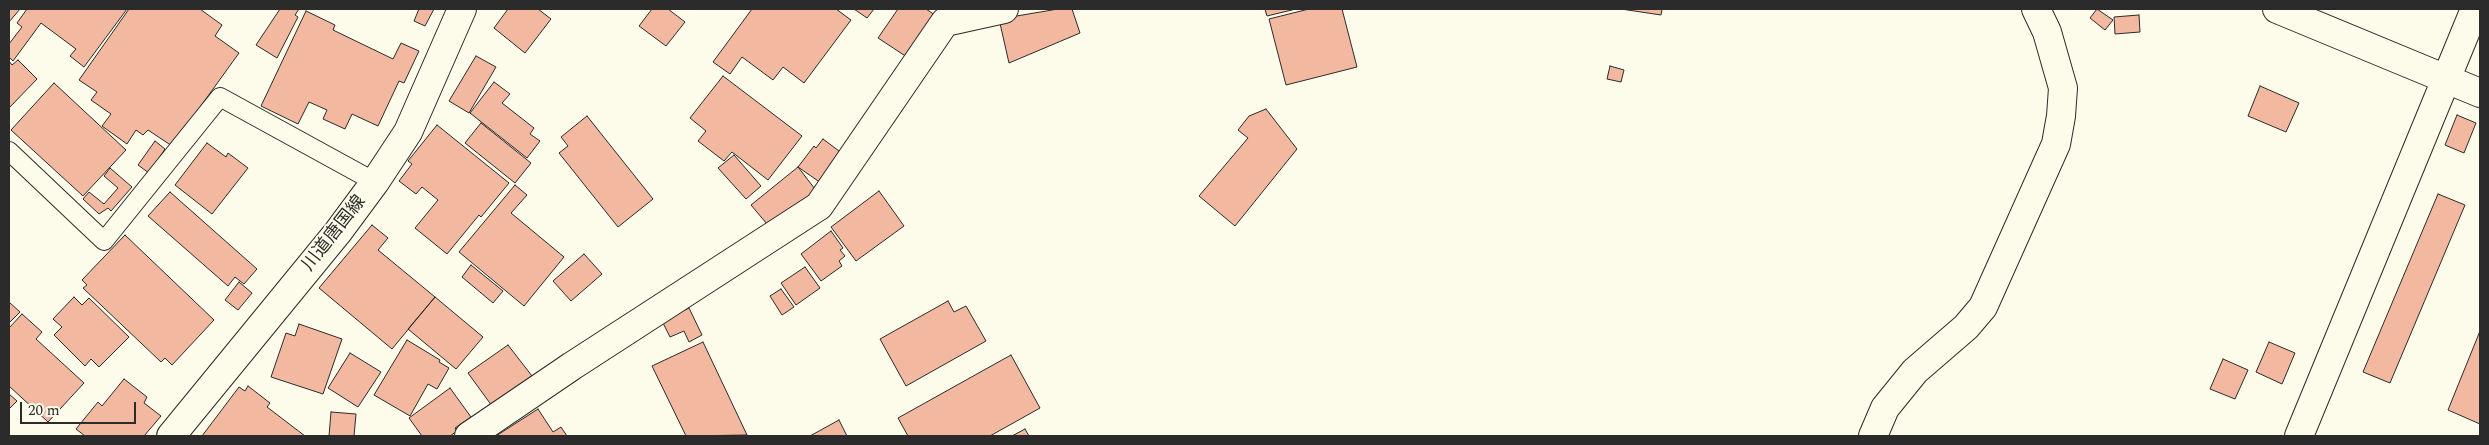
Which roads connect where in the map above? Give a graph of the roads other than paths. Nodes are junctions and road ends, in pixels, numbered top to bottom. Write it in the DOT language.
graph roads {
  1 [pos="462,9"];
  2 [pos="1004,9"];
  3 [pos="2036,9"];
  4 [pos="2276,9"];
  5 [pos="2475,9"];
  6 [pos="2446,79"];
  7 [pos="2480,93"];
  8 [pos="9,151"];
  9 [pos="375,182"];
  10 [pos="171,436"];
  11 [pos="469,436"];
  12 [pos="1873,436"];
  13 [pos="2299,436"];
  1 -- 9 [label="street, 川道唐国線"];
  2 -- 11 [label="street"];
  3 -- 12 [label="street"];
  4 -- 6 [label="street"];
  5 -- 6 [label="street"];
  6 -- 7 [label="street"];
  6 -- 13 [label="street"];
  8 -- 9 [label="lane"];
  9 -- 10 [label="street, 川道唐国線"];
}
